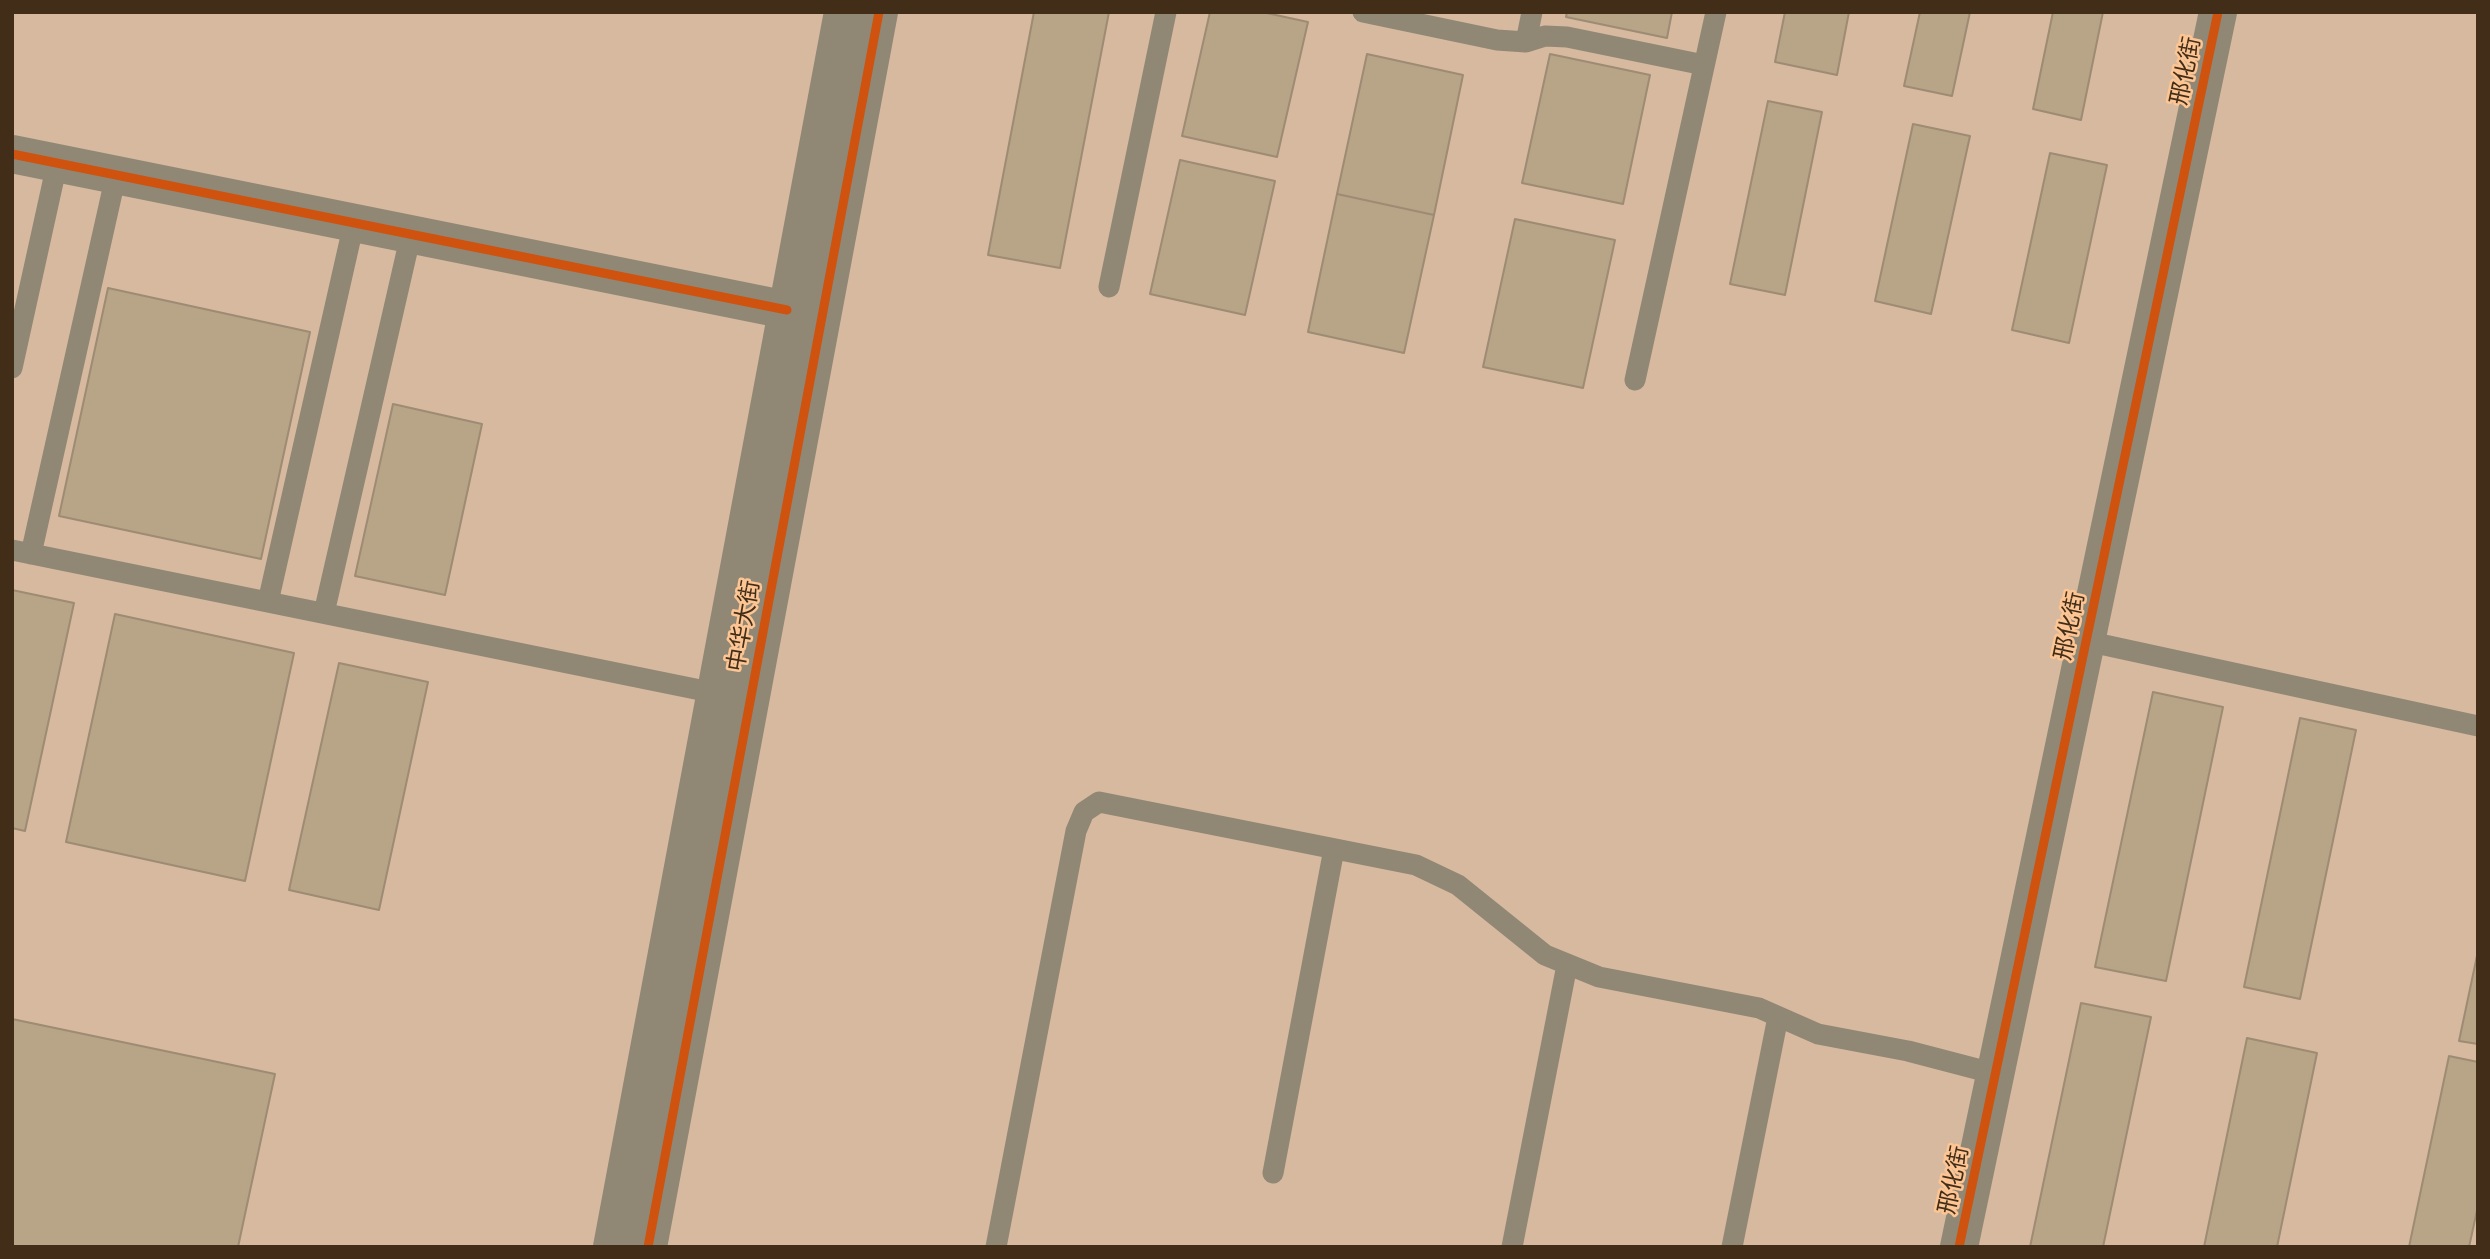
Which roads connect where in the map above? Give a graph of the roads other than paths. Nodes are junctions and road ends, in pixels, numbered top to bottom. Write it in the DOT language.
graph roads {
  1 [pos="843,12"];
  2 [pos="879,12"];
  3 [pos="1166,12"];
  4 [pos="1363,12"];
  5 [pos="1532,12"];
  6 [pos="1716,12"];
  7 [pos="2218,12"];
  8 [pos="1526,42"];
  9 [pos="1704,65"];
  10 [pos="12,155"];
  11 [pos="57,164"];
  12 [pos="116,175"];
  13 [pos="354,223"];
  14 [pos="411,234"];
  15 [pos="1109,287"];
  16 [pos="787,310"];
  17 [pos="12,368"];
  18 [pos="1635,380"];
  19 [pos="22,552"];
  20 [pos="268,602"];
  21 [pos="324,613"];
  22 [pos="2087,641"];
  23 [pos="715,693"];
  24 [pos="2478,726"];
  25 [pos="1334,849"];
  26 [pos="1567,965"];
  27 [pos="1778,1017"];
  28 [pos="1996,1074"];
  29 [pos="1273,1173"];
  30 [pos="612,1247"];
  31 [pos="648,1247"];
  32 [pos="996,1247"];
  33 [pos="1512,1247"];
  34 [pos="1732,1247"];
  35 [pos="1959,1247"];
  1 -- 16 [label="street, 中华大街"];
  2 -- 31 [label="street, 中华大街"];
  3 -- 15 [label="lane"];
  4 -- 8 [label="lane"];
  5 -- 8 [label="lane"];
  6 -- 9 [label="lane"];
  7 -- 22 [label="street, 邢化街"];
  8 -- 9 [label="lane"];
  9 -- 18 [label="lane"];
  10 -- 11 [label="street"];
  11 -- 12 [label="street"];
  11 -- 17 [label="lane"];
  12 -- 13 [label="street"];
  12 -- 19 [label="lane"];
  13 -- 14 [label="street"];
  13 -- 20 [label="lane"];
  14 -- 16 [label="street"];
  14 -- 21 [label="lane"];
  16 -- 23 [label="street, 中华大街"];
  19 -- 20 [label="lane"];
  20 -- 21 [label="lane"];
  21 -- 23 [label="lane"];
  22 -- 24 [label="lane"];
  22 -- 28 [label="street, 邢化街"];
  23 -- 30 [label="street, 中华大街"];
  25 -- 26 [label="lane"];
  25 -- 29 [label="lane"];
  25 -- 32 [label="lane"];
  26 -- 27 [label="lane"];
  26 -- 33 [label="lane"];
  27 -- 28 [label="lane"];
  27 -- 34 [label="lane"];
  28 -- 35 [label="street, 邢化街"];
}
